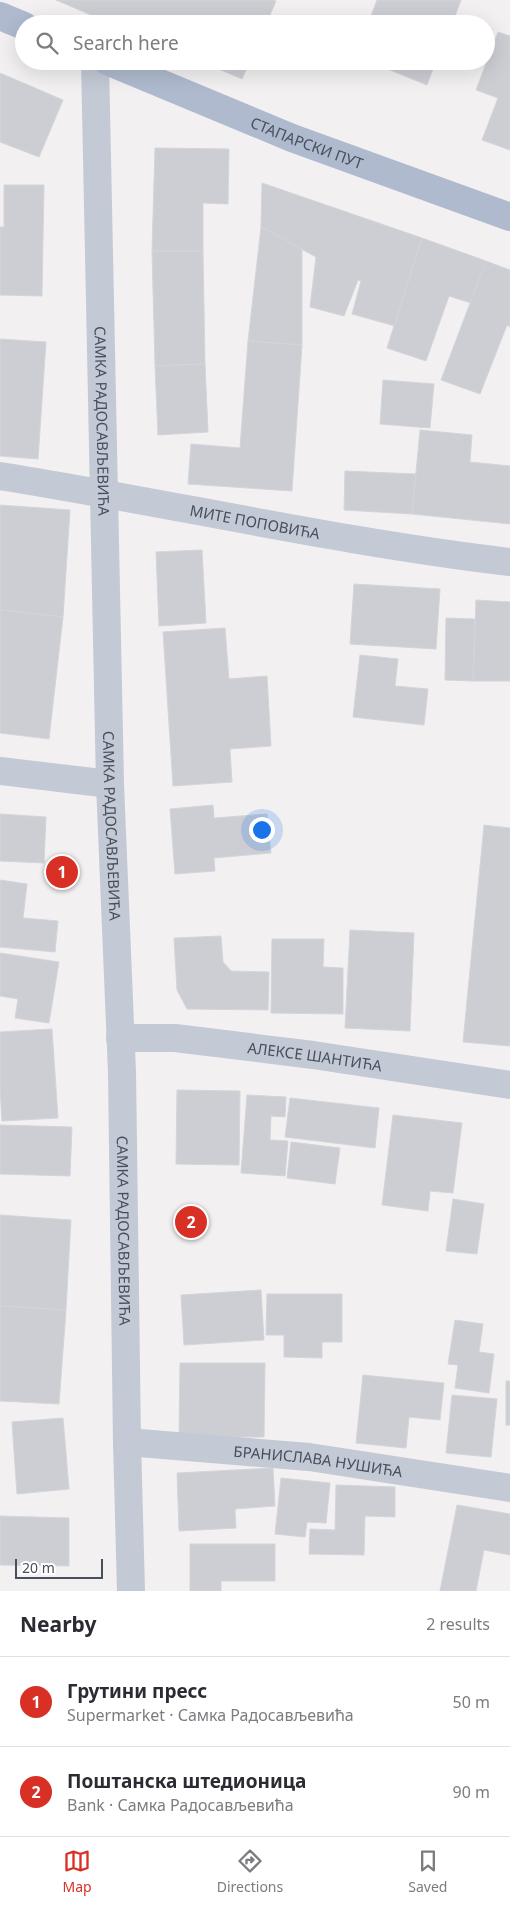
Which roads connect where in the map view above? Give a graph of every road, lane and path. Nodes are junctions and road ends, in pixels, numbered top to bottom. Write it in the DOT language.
graph roads {
  1 [pos="0,16"];
  2 [pos="15,22"];
  3 [pos="96,70"];
  4 [pos="129,70"];
  5 [pos="510,217"];
  6 [pos="0,476"];
  7 [pos="104,493"];
  8 [pos="510,562"];
  9 [pos="0,771"];
  10 [pos="110,784"];
  11 [pos="120,1038"];
  12 [pos="510,1085"];
  13 [pos="127,1442"];
  14 [pos="510,1488"];
  15 [pos="131,1591"];
  1 -- 2 [label="main road"];
  3 -- 7 [label="street, САМКА РАДОСАВЉЕВИЋА"];
  4 -- 5 [label="main road, СТАПАРСКИ ПУТ"];
  6 -- 7 [label="street, МИТЕ ПОПОВИЋА"];
  7 -- 8 [label="street, МИТЕ ПОПОВИЋА"];
  7 -- 10 [label="street, САМКА РАДОСАВЉЕВИЋА"];
  9 -- 10 [label="street"];
  10 -- 11 [label="street, САМКА РАДОСАВЉЕВИЋА"];
  11 -- 12 [label="street, АЛЕКСЕ ШАНТИЋА"];
  11 -- 13 [label="street, САМКА РАДОСАВЉЕВИЋА"];
  13 -- 14 [label="street, БРАНИСЛАВА НУШИЋА"];
  13 -- 15 [label="street, САМКА РАДОСАВЉЕВИЋА"];
}
